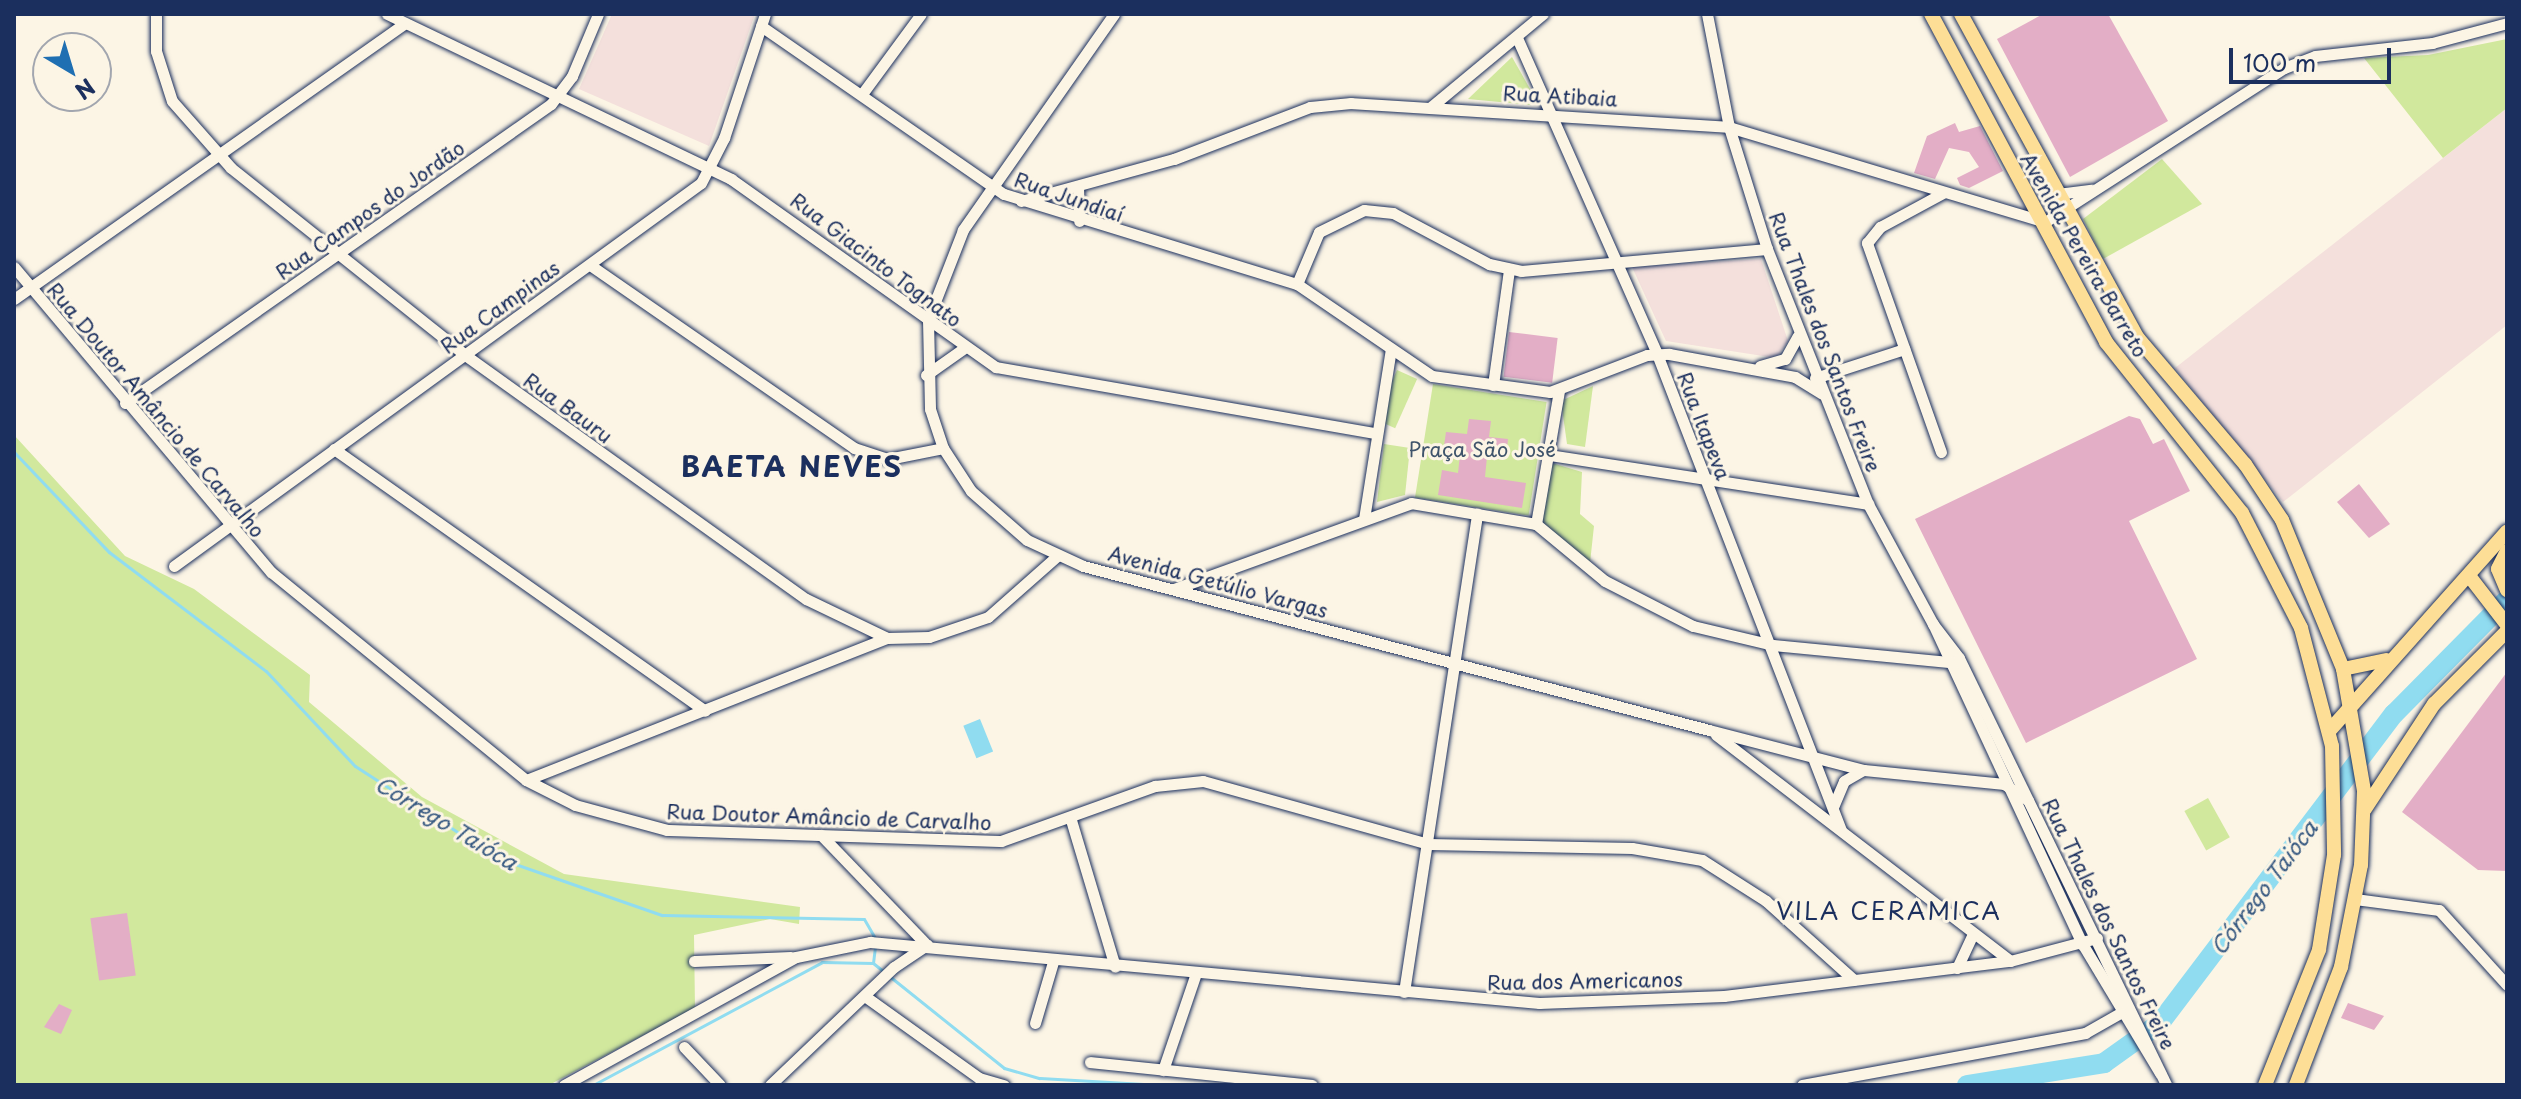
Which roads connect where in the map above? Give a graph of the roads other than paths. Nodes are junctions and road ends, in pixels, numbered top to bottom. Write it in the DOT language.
graph roads {
  1 [pos="156,14"];
  2 [pos="387,14"];
  3 [pos="598,14"];
  4 [pos="921,14"];
  5 [pos="1114,14"];
  6 [pos="1543,14"];
  7 [pos="1707,14"];
  8 [pos="1931,14"];
  9 [pos="1961,14"];
  10 [pos="763,20"];
  11 [pos="2507,23"];
  12 [pos="404,24"];
  13 [pos="1518,40"];
  14 [pos="561,94"];
  15 [pos="862,94"];
  16 [pos="1432,106"];
  17 [pos="1550,114"];
  18 [pos="1729,127"];
  19 [pos="219,156"];
  20 [pos="712,169"];
  21 [pos="2104,186"];
  22 [pos="991,187"];
  23 [pos="1078,187"];
  24 [pos="1943,193"];
  25 [pos="2057,194"];
  26 [pos="1021,201"];
  27 [pos="2068,214"];
  28 [pos="1079,221"];
  29 [pos="2040,222"];
  30 [pos="1767,249"];
  31 [pos="338,255"];
  32 [pos="1615,262"];
  33 [pos="590,265"];
  34 [pos="14,267"];
  35 [pos="1509,270"];
  36 [pos="1297,284"];
  37 [pos="31,287"];
  38 [pos="14,299"];
  39 [pos="928,320"];
  40 [pos="1798,336"];
  41 [pos="963,349"];
  42 [pos="1391,349"];
  43 [pos="1904,349"];
  44 [pos="1657,354"];
  45 [pos="465,355"];
  46 [pos="1752,367"];
  47 [pos="926,376"];
  48 [pos="1815,378"];
  49 [pos="1493,385"];
  50 [pos="1559,391"];
  51 [pos="1821,393"];
  52 [pos="125,403"];
  53 [pos="1375,433"];
  54 [pos="943,448"];
  55 [pos="334,449"];
  56 [pos="1941,452"];
  57 [pos="1549,455"];
  58 [pos="1705,480"];
  59 [pos="1868,504"];
  60 [pos="1477,514"];
  61 [pos="1364,519"];
  62 [pos="1536,524"];
  63 [pos="226,526"];
  64 [pos="2507,531"];
  65 [pos="2507,551"];
  66 [pos="1057,556"];
  67 [pos="174,566"];
  68 [pos="2470,577"];
  69 [pos="2505,587"];
  70 [pos="1174,589"];
  71 [pos="1933,624"];
  72 [pos="2504,624"];
  73 [pos="887,638"];
  74 [pos="1773,645"];
  75 [pos="2394,656"];
  76 [pos="1959,658"];
  77 [pos="1451,663"];
  78 [pos="1947,665"];
  79 [pos="2343,669"];
  80 [pos="2352,703"];
  81 [pos="705,711"];
  82 [pos="1709,730"];
  83 [pos="2330,730"];
  84 [pos="1815,757"];
  85 [pos="1864,770"];
  86 [pos="526,780"];
  87 [pos="2004,784"];
  88 [pos="2028,800"];
  89 [pos="1832,808"];
  90 [pos="2364,810"];
  91 [pos="1071,820"];
  92 [pos="1841,830"];
  93 [pos="821,835"];
  94 [pos="1428,844"];
  95 [pos="2355,899"];
  96 [pos="896,916"];
  97 [pos="1972,936"];
  98 [pos="2097,938"];
  99 [pos="901,941"];
  100 [pos="928,945"];
  101 [pos="2083,945"];
  102 [pos="796,957"];
  103 [pos="694,961"];
  104 [pos="2010,961"];
  105 [pos="1053,962"];
  106 [pos="1115,967"];
  107 [pos="892,968"];
  108 [pos="1956,968"];
  109 [pos="1196,973"];
  110 [pos="1854,980"];
  111 [pos="2507,985"];
  112 [pos="1404,992"];
  113 [pos="866,997"];
  114 [pos="2120,1013"];
  115 [pos="1035,1023"];
  116 [pos="2137,1033"];
  117 [pos="684,1047"];
  118 [pos="2311,1053"];
  119 [pos="1090,1062"];
  120 [pos="1163,1070"];
  121 [pos="564,1085"];
  122 [pos="720,1085"];
  123 [pos="770,1085"];
  124 [pos="1004,1085"];
  125 [pos="1312,1085"];
  126 [pos="1802,1085"];
  127 [pos="2166,1085"];
  128 [pos="2265,1085"];
  129 [pos="2296,1085"];
  130 [pos="2304,1085"];
  1 -- 19 [label="street, Rua Bauru"];
  2 -- 12 [label="street, Rua Giacinto Tognato"];
  3 -- 14 [label="street, Rua Campos do Jordão"];
  4 -- 15 [label="street"];
  5 -- 22 [label="street, Avenida Getúlio Vargas"];
  6 -- 13 [label="street"];
  7 -- 18 [label="street, Rua Thales dos Santos Freire"];
  8 -- 29 [label="main road, Avenida Pereira Barreto"];
  9 -- 25 [label="main road, Avenida Pereira Barreto"];
  10 -- 15 [label="street, Rua Jundiaí"];
  10 -- 20 [label="street, Rua Campinas"];
  11 -- 21 [label="street"];
  12 -- 14 [label="street, Rua Giacinto Tognato"];
  12 -- 19 [label="street"];
  13 -- 16 [label="street"];
  13 -- 17 [label="street, Rua Itapeva"];
  14 -- 20 [label="street, Rua Giacinto Tognato"];
  14 -- 31 [label="street, Rua Campos do Jordão"];
  15 -- 22 [label="street, Rua Jundiaí"];
  16 -- 17 [label="street, Rua Atibaia"];
  16 -- 23 [label="street, Rua Atibaia"];
  17 -- 18 [label="street, Rua Atibaia"];
  17 -- 32 [label="street, Rua Itapeva"];
  18 -- 24 [label="street, Rua Atibaia"];
  18 -- 30 [label="street, Rua Thales dos Santos Freire"];
  19 -- 31 [label="street, Rua Bauru"];
  19 -- 37 [label="street"];
  20 -- 33 [label="street, Rua Campinas"];
  20 -- 39 [label="street, Rua Giacinto Tognato"];
  21 -- 25 [label="street"];
  21 -- 27 [label="street"];
  22 -- 26 [label="street, Rua Jundiaí"];
  22 -- 39 [label="street, Avenida Getúlio Vargas"];
  23 -- 26 [label="street, Rua Atibaia"];
  23 -- 28 [label="street"];
  24 -- 29 [label="street, Rua Atibaia"];
  24 -- 43 [label="street"];
  25 -- 27 [label="main road, Avenida Pereira Barreto"];
  26 -- 28 [label="street, Rua Jundiaí"];
  27 -- 29 [label="street"];
  27 -- 79 [label="main road, Avenida Pereira Barreto"];
  28 -- 36 [label="street, Rua Jundiaí"];
  29 -- 83 [label="main road, Avenida Pereira Barreto"];
  30 -- 32 [label="street"];
  30 -- 40 [label="street, Rua Thales dos Santos Freire"];
  31 -- 45 [label="street, Rua Bauru"];
  31 -- 52 [label="street, Rua Campos do Jordão"];
  32 -- 35 [label="street"];
  32 -- 44 [label="street, Rua Itapeva"];
  33 -- 45 [label="street, Rua Campinas"];
  33 -- 54 [label="street"];
  34 -- 37 [label="street, Rua Doutor Amâncio de Carvalho"];
  35 -- 36 [label="street"];
  35 -- 49 [label="street"];
  36 -- 42 [label="street, Rua Jundiaí"];
  37 -- 38 [label="street"];
  37 -- 52 [label="street, Rua Doutor Amâncio de Carvalho"];
  39 -- 41 [label="street, Rua Giacinto Tognato"];
  39 -- 47 [label="street, Avenida Getúlio Vargas"];
  40 -- 46 [label="street"];
  40 -- 48 [label="street, Rua Thales dos Santos Freire"];
  41 -- 47 [label="street"];
  41 -- 53 [label="street, Rua Giacinto Tognato"];
  42 -- 49 [label="street"];
  42 -- 53 [label="street"];
  43 -- 48 [label="street"];
  43 -- 56 [label="street"];
  44 -- 46 [label="street"];
  44 -- 50 [label="street"];
  44 -- 58 [label="street, Rua Itapeva"];
  45 -- 55 [label="street, Rua Campinas"];
  45 -- 73 [label="street, Rua Bauru"];
  46 -- 51 [label="street"];
  47 -- 54 [label="street, Avenida Getúlio Vargas"];
  48 -- 51 [label="street, Rua Thales dos Santos Freire"];
  49 -- 50 [label="street"];
  50 -- 57 [label="street"];
  51 -- 59 [label="street, Rua Thales dos Santos Freire"];
  52 -- 63 [label="street, Rua Doutor Amâncio de Carvalho"];
  53 -- 61 [label="street"];
  54 -- 66 [label="street, Avenida Getúlio Vargas"];
  55 -- 63 [label="street, Rua Campinas"];
  55 -- 81 [label="street"];
  57 -- 58 [label="street"];
  57 -- 62 [label="street"];
  58 -- 59 [label="street"];
  58 -- 74 [label="street, Rua Itapeva"];
  59 -- 71 [label="street, Rua Thales dos Santos Freire"];
  60 -- 61 [label="street"];
  60 -- 62 [label="street"];
  60 -- 77 [label="street"];
  61 -- 70 [label="street"];
  62 -- 74 [label="street"];
  63 -- 67 [label="street, Rua Campinas"];
  63 -- 86 [label="street, Rua Doutor Amâncio de Carvalho"];
  64 -- 68 [label="main road"];
  65 -- 69 [label="main road"];
  66 -- 70 [label="street, Avenida Getúlio Vargas"];
  66 -- 73 [label="street, Rua Bauru"];
  68 -- 72 [label="main road"];
  68 -- 75 [label="main road"];
  70 -- 77 [label="street, Avenida Getúlio Vargas"];
  71 -- 76 [label="street, Rua Thales dos Santos Freire"];
  71 -- 78 [label="street, Rua Thales dos Santos Freire"];
  72 -- 90 [label="main road"];
  73 -- 81 [label="street"];
  74 -- 78 [label="street"];
  74 -- 84 [label="street, Rua Itapeva"];
  75 -- 79 [label="main road"];
  75 -- 80 [label="main road"];
  76 -- 78 [label="street"];
  76 -- 88 [label="street, Rua Thales dos Santos Freire"];
  77 -- 82 [label="street, Avenida Getúlio Vargas"];
  77 -- 94 [label="street"];
  78 -- 87 [label="street, Rua Thales dos Santos Freire"];
  79 -- 80 [label="main road, Avenida Pereira Barreto"];
  80 -- 83 [label="main road"];
  80 -- 90 [label="main road, Avenida Pereira Barreto"];
  81 -- 86 [label="street"];
  82 -- 84 [label="street, Avenida Getúlio Vargas"];
  82 -- 92 [label="street"];
  83 -- 128 [label="main road, Avenida Pereira Barreto"];
  84 -- 85 [label="street, Avenida Getúlio Vargas"];
  84 -- 89 [label="street, Rua Itapeva"];
  85 -- 87 [label="street, Avenida Getúlio Vargas"];
  85 -- 89 [label="street"];
  86 -- 93 [label="street, Rua Doutor Amâncio de Carvalho"];
  87 -- 88 [label="street"];
  87 -- 101 [label="street, Rua Thales dos Santos Freire"];
  88 -- 98 [label="street, Rua Thales dos Santos Freire"];
  89 -- 92 [label="street, Rua Itapeva"];
  90 -- 95 [label="main road, Avenida Pereira Barreto"];
  91 -- 93 [label="street, Rua Doutor Amâncio de Carvalho"];
  91 -- 94 [label="street, Rua Doutor Amâncio de Carvalho"];
  91 -- 106 [label="street"];
  92 -- 97 [label="street"];
  93 -- 96 [label="street"];
  94 -- 110 [label="street, Rua Doutor Amâncio de Carvalho"];
  94 -- 112 [label="street"];
  95 -- 111 [label="street"];
  95 -- 118 [label="main road, Avenida Pereira Barreto"];
  96 -- 99 [label="street"];
  96 -- 100 [label="street"];
  97 -- 104 [label="street"];
  97 -- 108 [label="street"];
  98 -- 101 [label="street, Rua dos Americanos"];
  98 -- 116 [label="street, Rua Thales dos Santos Freire"];
  99 -- 100 [label="street, Rua dos Americanos"];
  99 -- 102 [label="street, Rua dos Americanos"];
  99 -- 107 [label="street"];
  100 -- 105 [label="street, Rua dos Americanos"];
  100 -- 107 [label="street"];
  101 -- 104 [label="street, Rua dos Americanos"];
  101 -- 114 [label="street, Rua Thales dos Santos Freire"];
  102 -- 103 [label="street"];
  102 -- 121 [label="street"];
  104 -- 108 [label="street, Rua dos Americanos"];
  105 -- 106 [label="street, Rua dos Americanos"];
  105 -- 115 [label="street"];
  106 -- 109 [label="street, Rua dos Americanos"];
  107 -- 113 [label="street"];
  108 -- 110 [label="street, Rua dos Americanos"];
  109 -- 112 [label="street, Rua dos Americanos"];
  109 -- 120 [label="street"];
  110 -- 112 [label="street, Rua dos Americanos"];
  113 -- 123 [label="street"];
  113 -- 124 [label="street"];
  114 -- 116 [label="street, Rua Thales dos Santos Freire"];
  114 -- 126 [label="street"];
  116 -- 127 [label="street, Rua Thales dos Santos Freire"];
  117 -- 122 [label="street"];
  118 -- 129 [label="main road, Avenida Pereira Barreto"];
  118 -- 130 [label="main road"];
  119 -- 120 [label="street"];
  120 -- 125 [label="street"];
}
